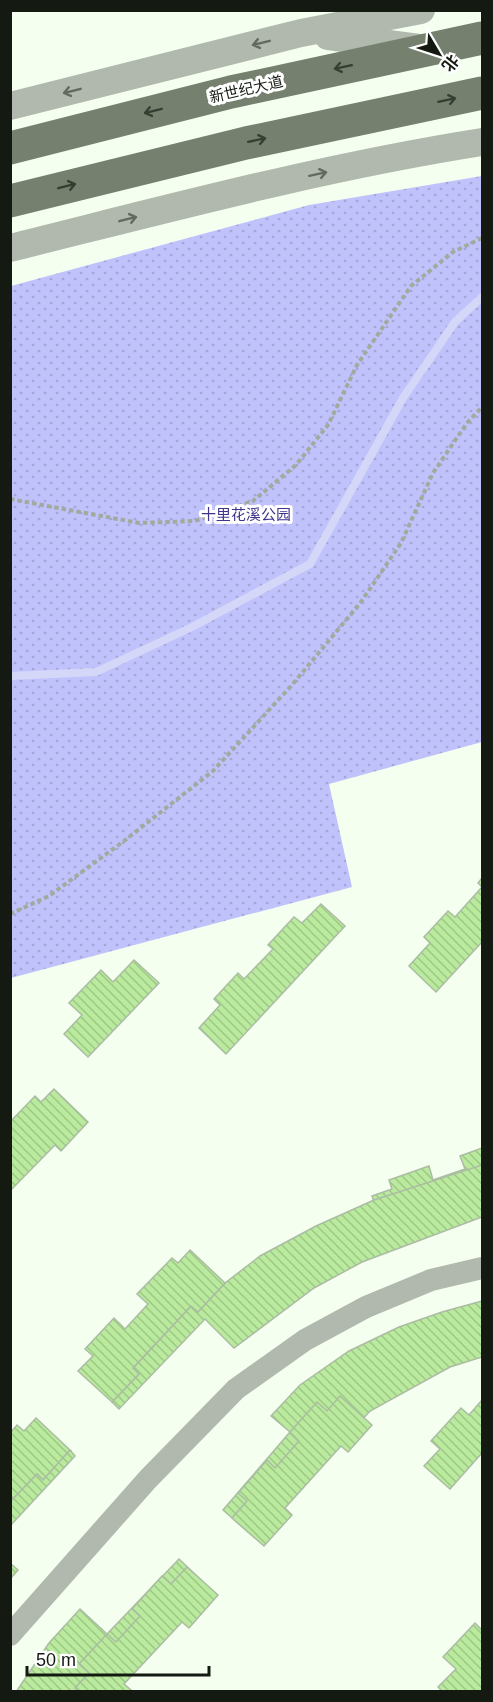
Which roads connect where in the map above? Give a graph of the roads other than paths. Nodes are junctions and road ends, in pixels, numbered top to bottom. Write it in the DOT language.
graph roads {
  1 [pos="421,10"];
  2 [pos="301,33"];
  3 [pos="483,38"];
  4 [pos="427,49"];
  5 [pos="483,93"];
  6 [pos="10,106"];
  7 [pos="483,122"];
  8 [pos="483,142"];
  9 [pos="10,148"];
  10 [pos="427,151"];
  11 [pos="10,201"];
  12 [pos="10,248"];
  13 [pos="483,1268"];
  14 [pos="10,1635"];
  1 -- 2 [label="street"];
  2 -- 4 [label="street"];
  2 -- 6 [label="street, one-way"];
  3 -- 4 [label="main road, 新世纪大道"];
  4 -- 9 [label="main road, 新世纪大道, one-way"];
  11 -- 5 [label="main road, one-way"];
  7 -- 10 [label="street"];
  8 -- 10 [label="street"];
  12 -- 10 [label="street, one-way"];
  13 -- 14 [label="street"];
}
